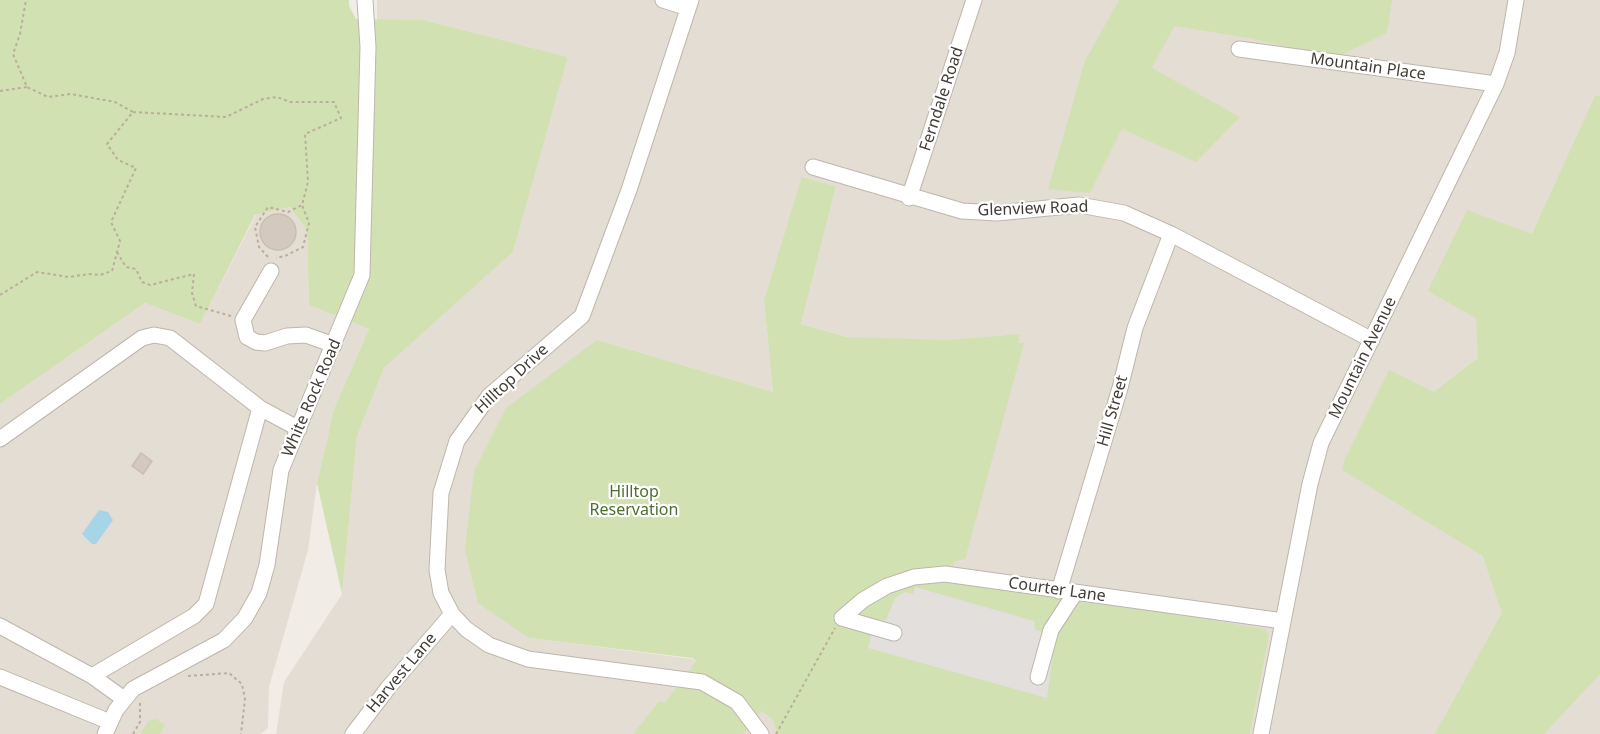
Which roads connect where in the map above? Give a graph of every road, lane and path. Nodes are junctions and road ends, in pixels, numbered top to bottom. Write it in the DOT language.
graph roads {
  1 [pos="26,0"];
  2 [pos="365,0"];
  3 [pos="663,0"];
  4 [pos="974,0"];
  5 [pos="1516,0"];
  6 [pos="690,4"];
  7 [pos="1239,49"];
  8 [pos="1496,84"];
  9 [pos="27,87"];
  10 [pos="0,91"];
  11 [pos="133,112"];
  12 [pos="813,167"];
  13 [pos="909,198"];
  14 [pos="302,205"];
  15 [pos="1172,234"];
  16 [pos="117,252"];
  17 [pos="271,271"];
  18 [pos="0,295"];
  19 [pos="243,320"];
  20 [pos="1372,340"];
  21 [pos="334,345"];
  22 [pos="260,408"];
  23 [pos="299,429"];
  24 [pos="0,439"];
  25 [pos="1059,591"];
  26 [pos="1075,593"];
  27 [pos="452,614"];
  28 [pos="842,618"];
  29 [pos="1283,621"];
  30 [pos="0,627"];
  31 [pos="894,633"];
  32 [pos="92,676"];
  33 [pos="186,676"];
  34 [pos="0,677"];
  35 [pos="1038,677"];
  36 [pos="129,694"];
  37 [pos="107,728"];
  38 [pos="137,728"];
  39 [pos="142,731"];
  40 [pos="133,734"];
  41 [pos="241,734"];
  42 [pos="353,734"];
  43 [pos="760,734"];
  44 [pos="776,734"];
  45 [pos="1261,734"];
  1 -- 9 [label="path"];
  2 -- 21 [label="street, White Rock Road"];
  3 -- 6 [label="street"];
  4 -- 13 [label="street, Ferndale Road"];
  5 -- 8 [label="street, Mountain Avenue"];
  6 -- 27 [label="street, Hilltop Drive"];
  7 -- 8 [label="street, Mountain Place"];
  8 -- 20 [label="street, Mountain Avenue"];
  9 -- 10 [label="path"];
  9 -- 11 [label="path"];
  11 -- 14 [label="path"];
  11 -- 16 [label="path"];
  12 -- 13 [label="street, Glenview Road"];
  13 -- 15 [label="street, Glenview Road"];
  14 -- 14 [label="path"];
  15 -- 20 [label="street, Glenview Road"];
  15 -- 25 [label="street, Hill Street"];
  16 -- 18 [label="path"];
  16 -- 19 [label="path"];
  17 -- 19 [label="street"];
  19 -- 21 [label="street"];
  20 -- 29 [label="street, Mountain Avenue"];
  21 -- 23 [label="street, White Rock Road"];
  22 -- 23 [label="street"];
  22 -- 24 [label="street"];
  22 -- 32 [label="street"];
  23 -- 36 [label="street, White Rock Road"];
  25 -- 26 [label="street, Courter Lane"];
  25 -- 28 [label="street, Courter Lane"];
  26 -- 29 [label="street, Courter Lane"];
  26 -- 35 [label="street"];
  27 -- 42 [label="street, Harvest Lane"];
  27 -- 43 [label="street, Hilltop Drive"];
  28 -- 31 [label="street"];
  28 -- 44 [label="path"];
  29 -- 45 [label="street, Mountain Avenue"];
  30 -- 32 [label="street"];
  32 -- 36 [label="street"];
  33 -- 41 [label="path"];
  34 -- 37 [label="street, White Rock Road"];
  36 -- 37 [label="street, White Rock Road"];
  36 -- 38 [label="path"];
  38 -- 39 [label="path"];
  38 -- 40 [label="path"];
}
